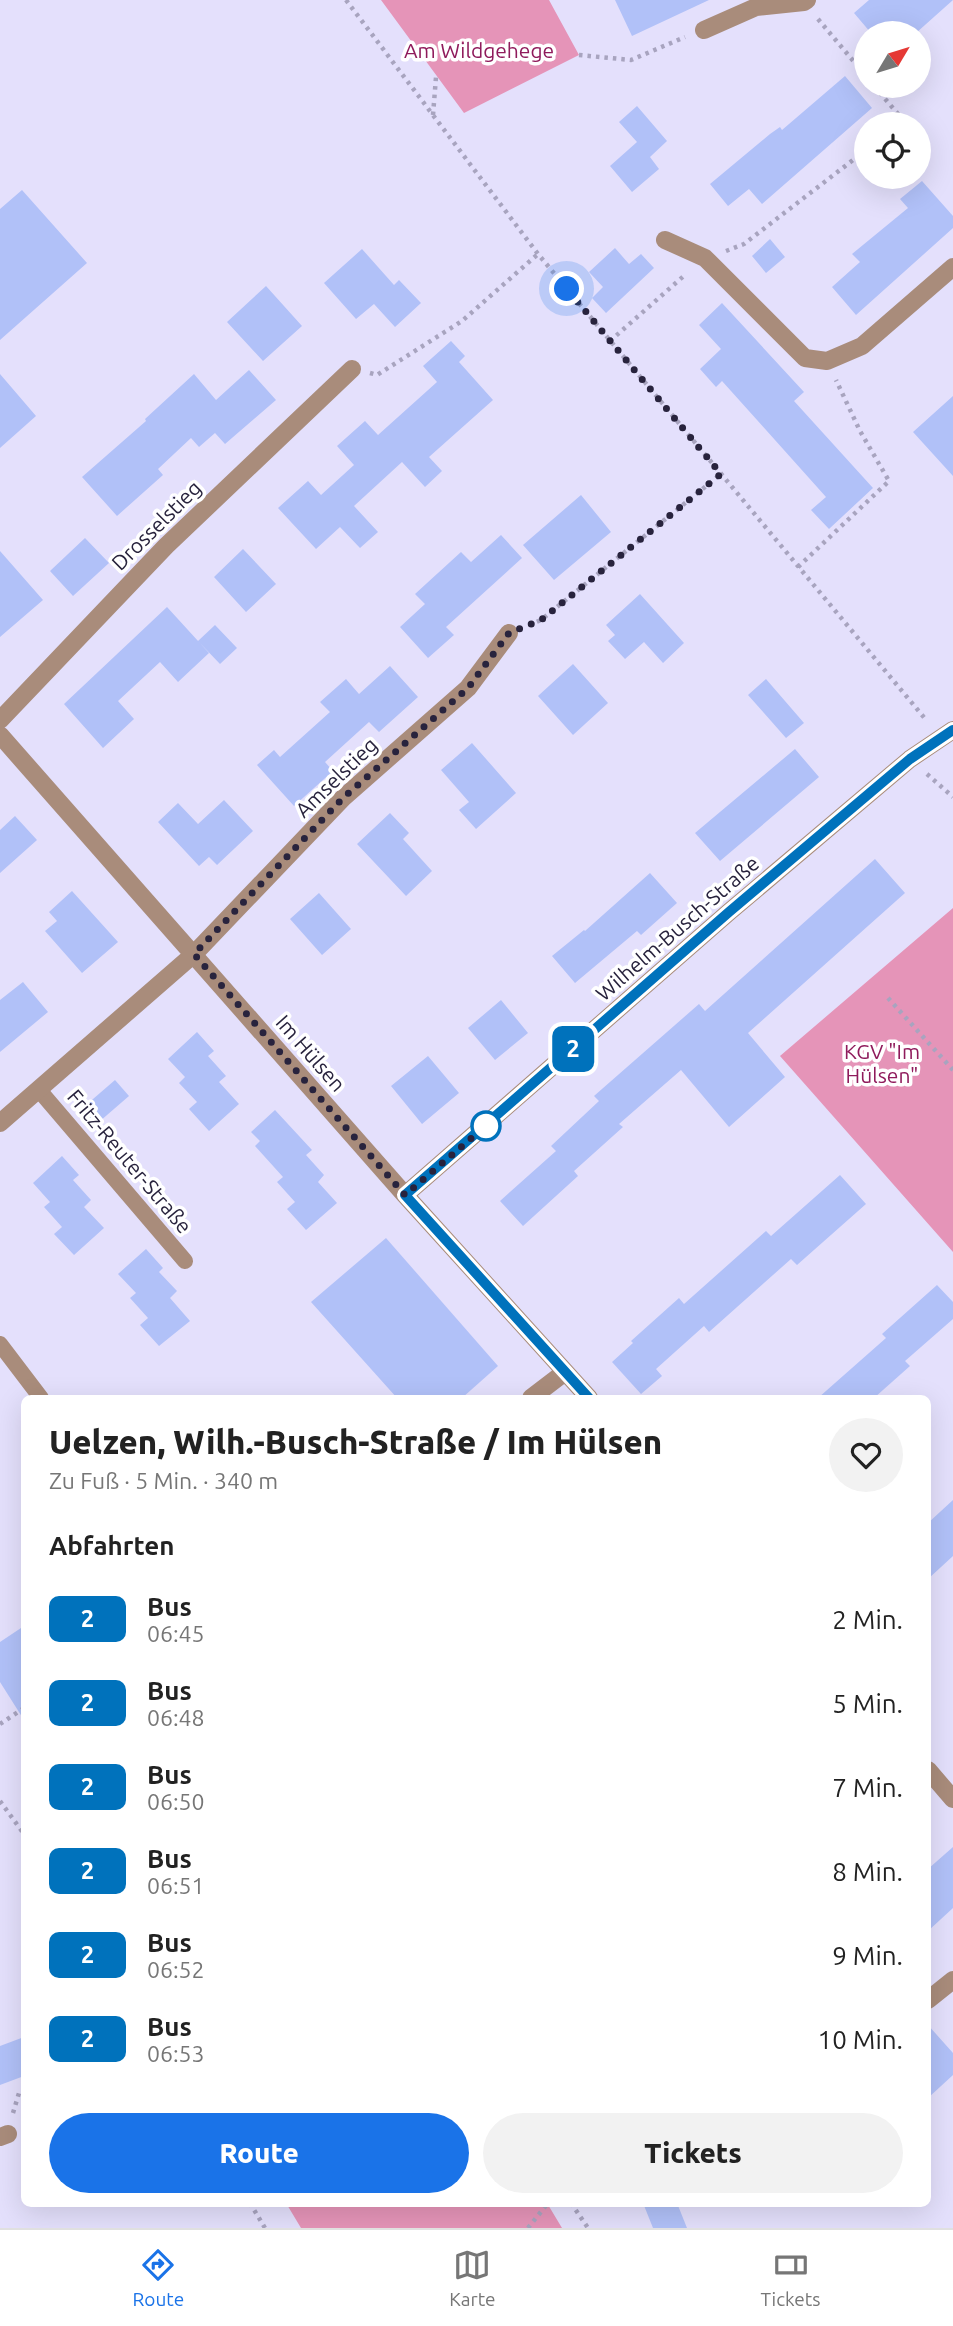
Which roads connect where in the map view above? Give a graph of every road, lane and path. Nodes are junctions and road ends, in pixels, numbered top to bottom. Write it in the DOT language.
graph roads {
  1 [pos="346,0"];
  2 [pos="805,1"];
  3 [pos="704,30"];
  4 [pos="579,55"];
  5 [pos="854,61"];
  6 [pos="436,77"];
  7 [pos="884,98"];
  8 [pos="896,112"];
  9 [pos="433,116"];
  10 [pos="854,159"];
  11 [pos="665,240"];
  12 [pos="538,254"];
  13 [pos="705,258"];
  14 [pos="953,267"];
  15 [pos="610,341"];
  16 [pos="827,361"];
  17 [pos="352,369"];
  18 [pos="721,474"];
  19 [pos="798,567"];
  20 [pos="509,633"];
  21 [pos="0,720"];
  22 [pos="947,734"];
  23 [pos="0,735"];
  24 [pos="910,759"];
  25 [pos="953,797"];
  26 [pos="194,954"];
  27 [pos="888,998"];
  28 [pos="953,1070"];
  29 [pos="39,1090"];
  30 [pos="0,1123"];
  31 [pos="405,1195"];
  32 [pos="185,1261"];
  33 [pos="0,1344"];
  34 [pos="565,1372"];
  35 [pos="39,1395"];
  36 [pos="535,1395"];
  37 [pos="586,1395"];
  38 [pos="21,1710"];
  39 [pos="0,1724"];
  40 [pos="931,1773"];
  41 [pos="953,1798"];
  42 [pos="0,1801"];
  43 [pos="21,1830"];
  44 [pos="953,1980"];
  45 [pos="931,1998"];
  46 [pos="252,2207"];
  47 [pos="545,2207"];
  48 [pos="574,2207"];
  49 [pos="265,2228"];
  50 [pos="528,2228"];
  51 [pos="588,2228"];
  1 -- 9 [label="path"];
  2 -- 3 [label="street"];
  2 -- 5 [label="path"];
  3 -- 4 [label="path"];
  6 -- 9 [label="path"];
  7 -- 8 [label="path"];
  9 -- 12 [label="path"];
  10 -- 13 [label="path"];
  11 -- 13 [label="street"];
  12 -- 15 [label="path"];
  12 -- 17 [label="path"];
  13 -- 15 [label="path"];
  13 -- 16 [label="street"];
  14 -- 16 [label="street"];
  15 -- 18 [label="path"];
  16 -- 19 [label="path"];
  17 -- 21 [label="street, Drosselstieg"];
  18 -- 19 [label="path"];
  18 -- 20 [label="path"];
  19 -- 22 [label="path"];
  20 -- 26 [label="street, Amselstieg"];
  22 -- 24 [label="street, Wilhelm-Busch-Straße"];
  23 -- 26 [label="street, Im Hülsen"];
  24 -- 25 [label="path"];
  24 -- 31 [label="street, Wilhelm-Busch-Straße"];
  26 -- 29 [label="street, Fritz-Reuter-Straße"];
  26 -- 31 [label="street, Im Hülsen"];
  27 -- 28 [label="path"];
  29 -- 30 [label="street, Fritz-Reuter-Straße"];
  29 -- 32 [label="lane, Fritz-Reuter-Straße"];
  31 -- 34 [label="street, Im Hülsen"];
  33 -- 35 [label="lane"];
  34 -- 36 [label="street"];
  34 -- 37 [label="street, Im Hülsen"];
  38 -- 39 [label="path"];
  40 -- 41 [label="street"];
  42 -- 43 [label="path"];
  44 -- 45 [label="street"];
  46 -- 49 [label="path"];
  47 -- 50 [label="path"];
  48 -- 51 [label="path"];
}
